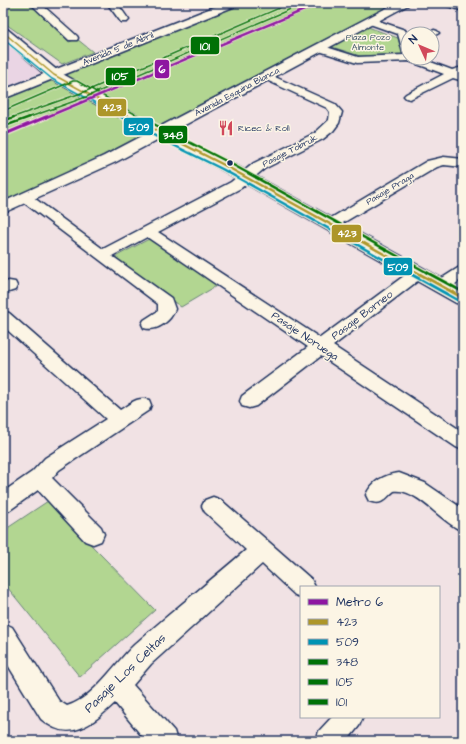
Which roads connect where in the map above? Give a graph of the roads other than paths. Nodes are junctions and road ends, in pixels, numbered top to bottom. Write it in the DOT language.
graph roads {
  1 [pos="35,3"];
  2 [pos="112,3"];
  3 [pos="234,3"];
  4 [pos="404,3"];
  5 [pos="448,3"];
  6 [pos="463,8"];
  7 [pos="124,20"];
  8 [pos="370,21"];
  9 [pos="400,31"];
  10 [pos="3,32"];
  11 [pos="73,38"];
  12 [pos="320,48"];
  13 [pos="400,58"];
  14 [pos="431,66"];
  15 [pos="463,69"];
  16 [pos="54,75"];
  17 [pos="266,76"];
  18 [pos="458,76"];
  19 [pos="3,95"];
  20 [pos="410,96"];
  21 [pos="159,133"];
  22 [pos="457,162"];
  23 [pos="244,176"];
  24 [pos="25,198"];
  25 [pos="3,208"];
  26 [pos="331,224"];
  27 [pos="147,231"];
  28 [pos="102,255"];
  29 [pos="463,271"];
  30 [pos="418,273"];
  31 [pos="442,286"];
  32 [pos="463,298"];
  33 [pos="3,317"];
  34 [pos="150,324"];
  35 [pos="320,347"];
  36 [pos="249,401"];
  37 [pos="142,405"];
  38 [pos="119,420"];
  39 [pos="463,442"];
  40 [pos="39,478"];
  41 [pos="376,495"];
  42 [pos="3,504"];
  43 [pos="213,506"];
  44 [pos="462,519"];
  45 [pos="94,534"];
  46 [pos="262,550"];
  47 [pos="302,586"];
  48 [pos="3,636"];
  49 [pos="116,685"];
  50 [pos="349,718"];
  51 [pos="164,741"];
  52 [pos="329,741"];
  1 -- 11 [label="street"];
  2 -- 7 [label="street"];
  3 -- 16 [label="main road, Avenida 5 de Abril"];
  4 -- 8 [label="main road, Avenida Esquina Blanca"];
  5 -- 6 [label="street"];
  8 -- 9 [label="street"];
  8 -- 12 [label="main road, Avenida Esquina Blanca"];
  10 -- 16 [label="main road"];
  12 -- 13 [label="street"];
  12 -- 17 [label="main road, Avenida Esquina Blanca"];
  14 -- 18 [label="street"];
  15 -- 18 [label="street"];
  16 -- 19 [label="main road, Avenida 5 de Abril"];
  16 -- 21 [label="main road"];
  17 -- 21 [label="main road, Avenida Esquina Blanca"];
  17 -- 23 [label="street, Pasaje Tobruk"];
  18 -- 20 [label="street"];
  21 -- 23 [label="main road"];
  21 -- 24 [label="main road, Avenida Esquina Blanca"];
  22 -- 26 [label="street, Pasaje Praga"];
  23 -- 26 [label="main road"];
  23 -- 27 [label="street, Pasaje Tobruk"];
  24 -- 25 [label="main road, Avenida Esquina Blanca"];
  24 -- 28 [label="street"];
  26 -- 30 [label="main road"];
  27 -- 28 [label="street, Pasaje Tobruk"];
  27 -- 35 [label="street, Pasaje Noruega"];
  28 -- 34 [label="street"];
  29 -- 31 [label="street"];
  30 -- 31 [label="main road"];
  30 -- 35 [label="street, Pasaje Borneo"];
  31 -- 32 [label="main road"];
  33 -- 38 [label="street"];
  35 -- 36 [label="street, Pasaje Borneo"];
  35 -- 39 [label="street, Pasaje Noruega"];
  37 -- 38 [label="street"];
  38 -- 40 [label="street"];
  40 -- 42 [label="street"];
  40 -- 45 [label="street"];
  41 -- 44 [label="street"];
  43 -- 46 [label="street"];
  46 -- 47 [label="street"];
  46 -- 49 [label="street, Pasaje Los Celtas"];
  48 -- 49 [label="street, Pasaje Los Celtas"];
  49 -- 51 [label="street"];
  50 -- 52 [label="street"];
}
